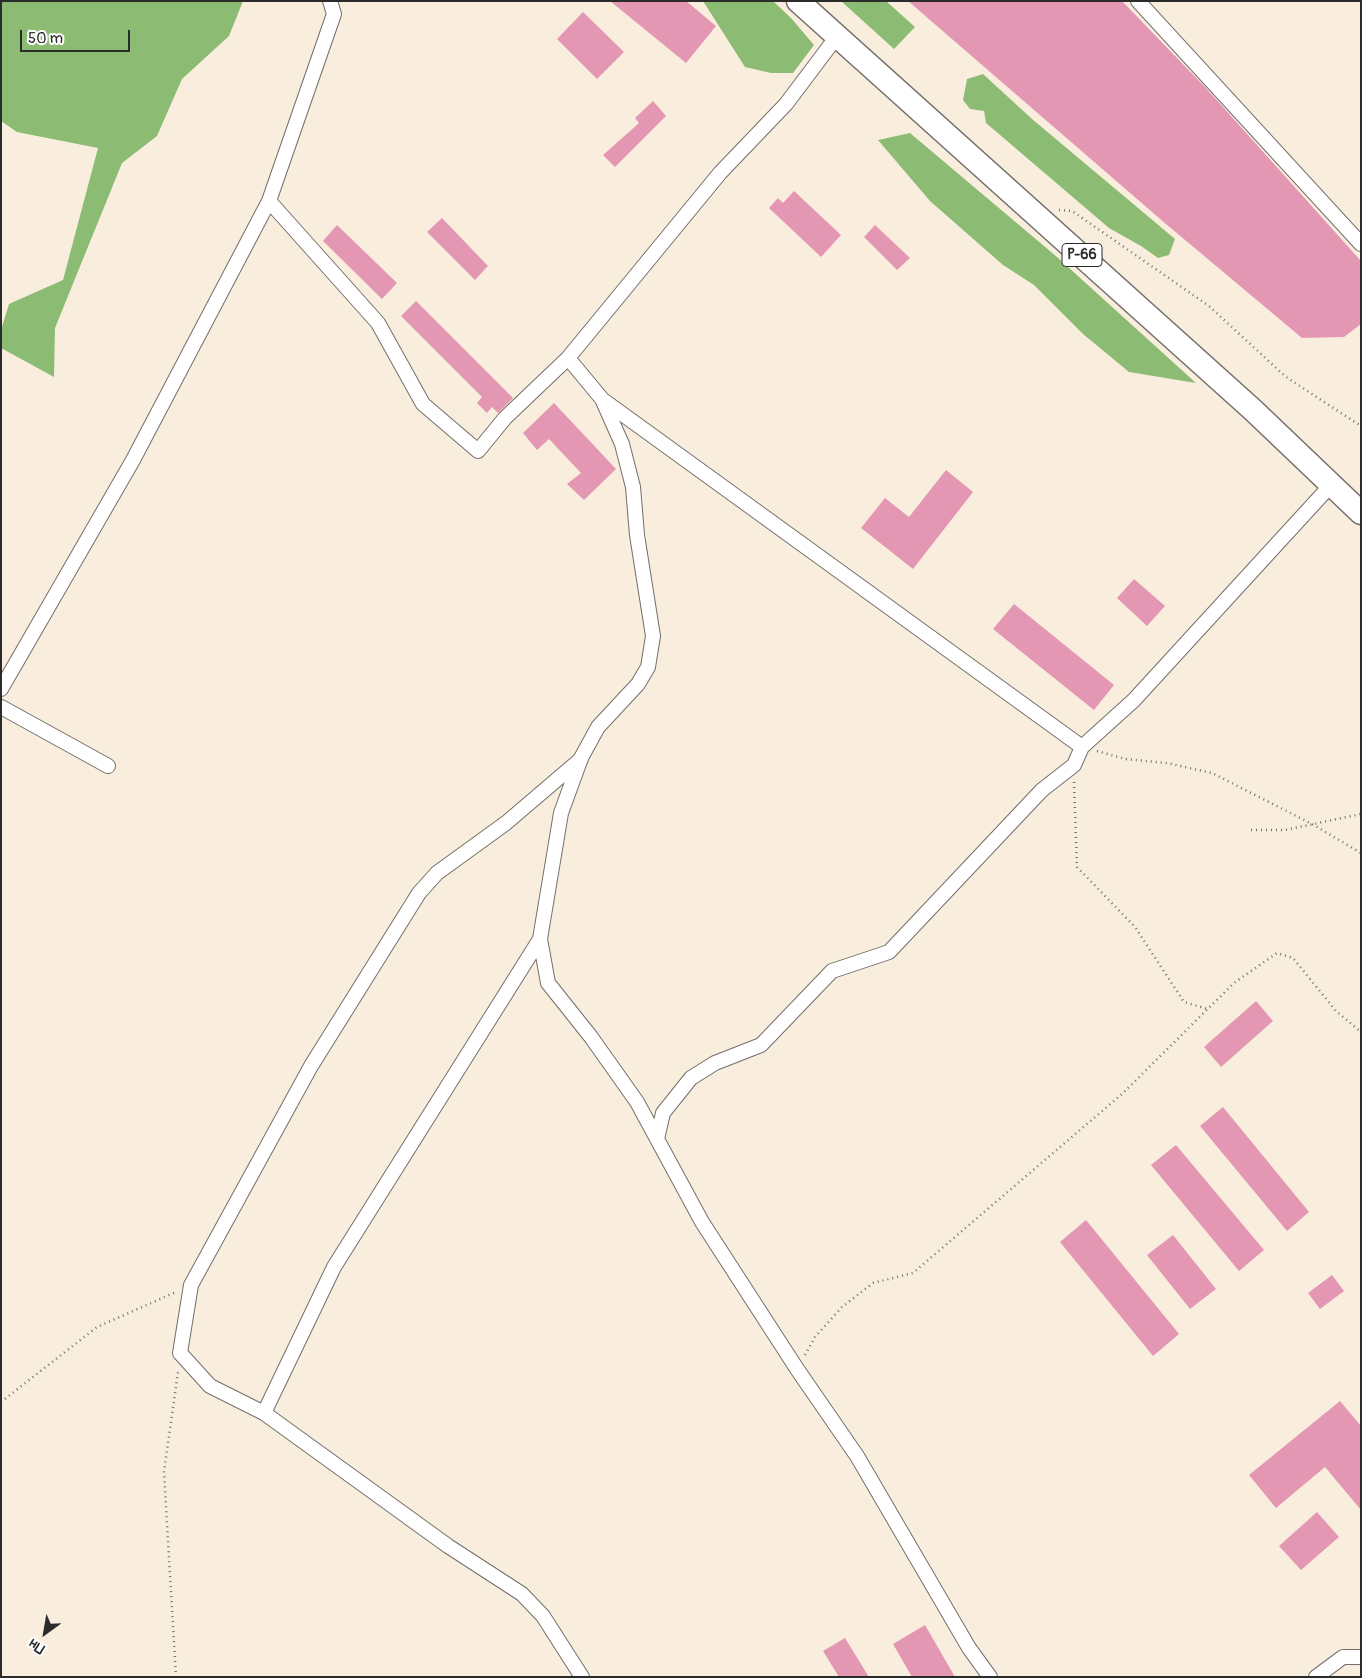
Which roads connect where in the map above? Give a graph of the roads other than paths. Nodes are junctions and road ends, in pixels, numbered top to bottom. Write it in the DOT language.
graph roads {
  1 [pos="330,1"];
  2 [pos="798,1"];
  3 [pos="1138,1"];
  4 [pos="838,35"];
  5 [pos="268,201"];
  6 [pos="1361,244"];
  7 [pos="568,358"];
  8 [pos="602,399"];
  9 [pos="1331,485"];
  10 [pos="1361,513"];
  11 [pos="1,689"];
  12 [pos="1,707"];
  13 [pos="1082,747"];
  14 [pos="582,758"];
  15 [pos="108,766"];
  16 [pos="540,939"];
  17 [pos="657,1139"];
  18 [pos="264,1413"];
  19 [pos="1361,1657"];
  20 [pos="582,1677"];
  21 [pos="990,1677"];
  22 [pos="1316,1677"];
  1 -- 5 [label="street"];
  2 -- 4 [label="main road, Р-66"];
  3 -- 6 [label="street"];
  4 -- 7 [label="street"];
  4 -- 9 [label="main road, Р-66"];
  5 -- 7 [label="street"];
  5 -- 11 [label="street"];
  7 -- 8 [label="street"];
  8 -- 13 [label="street"];
  8 -- 14 [label="street"];
  9 -- 10 [label="main road, Р-66"];
  9 -- 13 [label="street"];
  12 -- 15 [label="street"];
  13 -- 17 [label="street"];
  14 -- 16 [label="street"];
  14 -- 18 [label="street"];
  16 -- 17 [label="street"];
  16 -- 18 [label="street"];
  17 -- 21 [label="street"];
  18 -- 20 [label="street"];
  19 -- 22 [label="street"];
}
